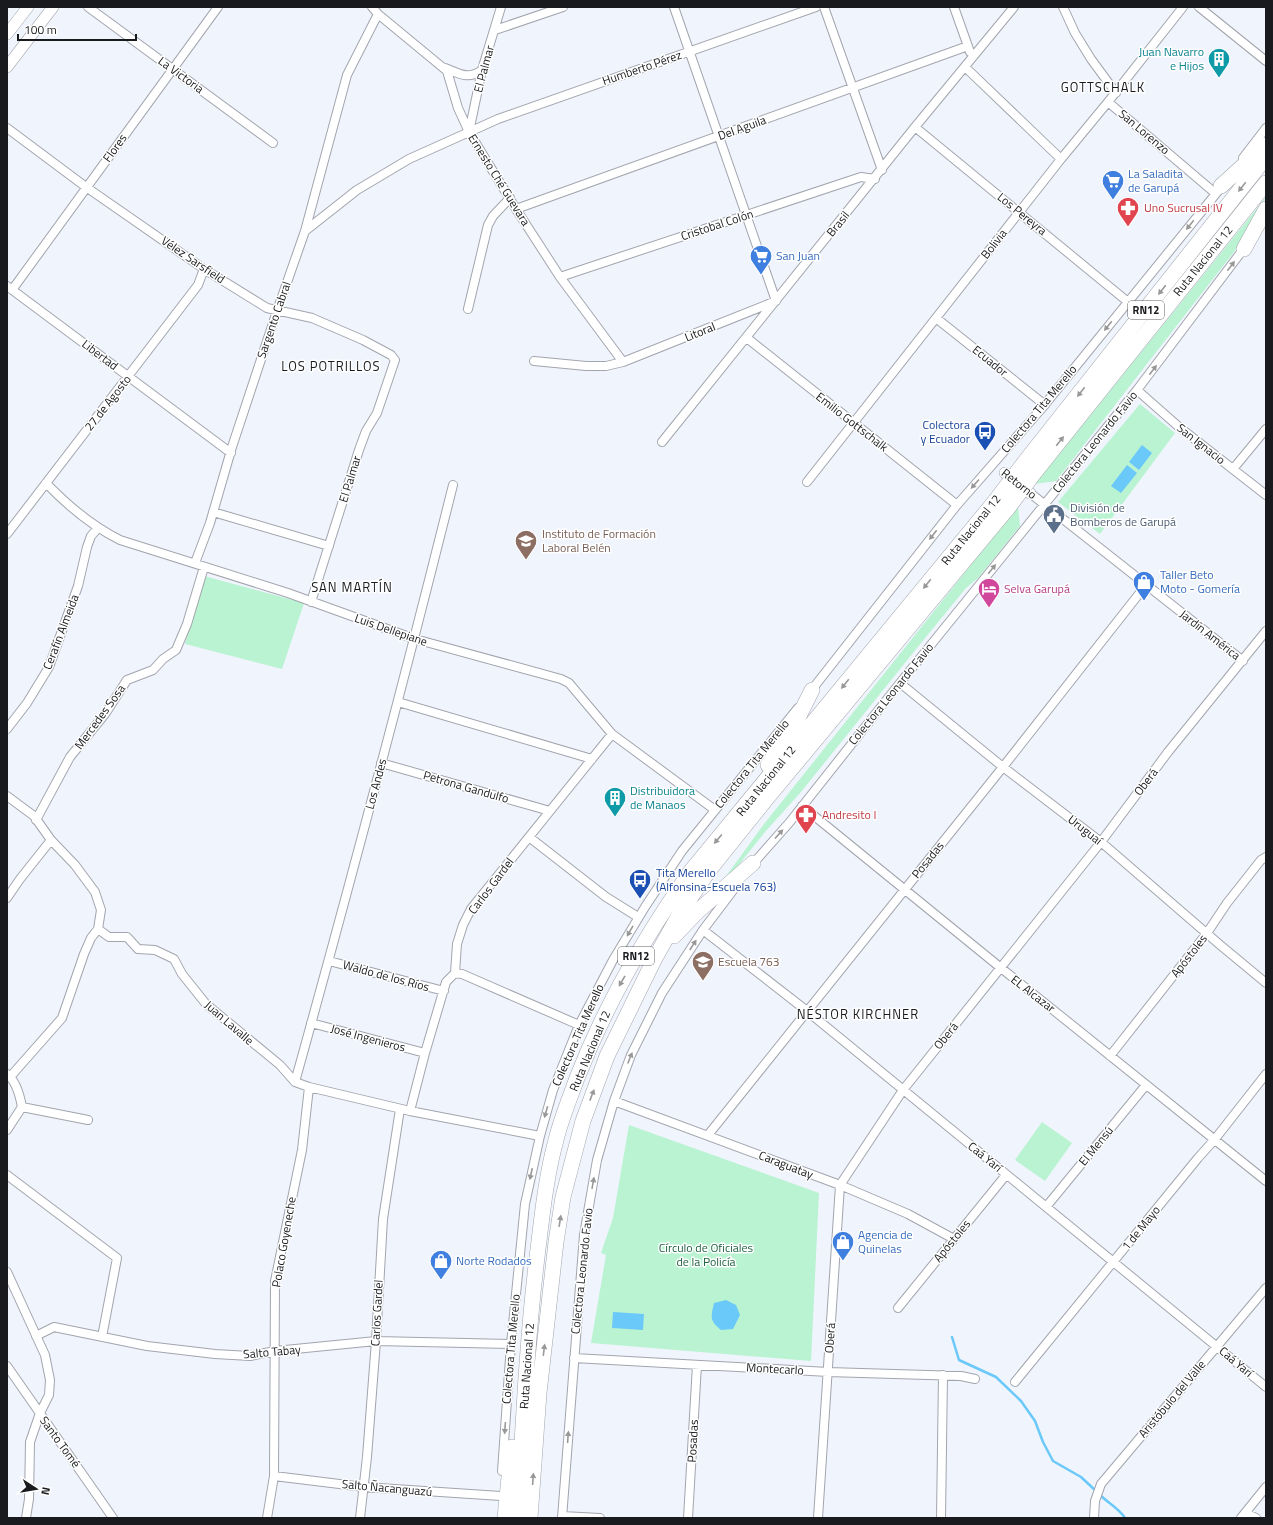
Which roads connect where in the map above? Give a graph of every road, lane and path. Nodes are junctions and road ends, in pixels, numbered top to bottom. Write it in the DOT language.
graph roads {
  1 [pos="28,7"];
  2 [pos="53,7"];
  3 [pos="88,7"];
  4 [pos="218,7"];
  5 [pos="372,7"];
  6 [pos="501,7"];
  7 [pos="563,7"];
  8 [pos="674,7"];
  9 [pos="816,7"];
  10 [pos="824,7"];
  11 [pos="954,7"];
  12 [pos="1014,7"];
  13 [pos="1063,7"];
  14 [pos="1183,7"];
  15 [pos="1199,7"];
  16 [pos="378,14"];
  17 [pos="495,30"];
  18 [pos="7,34"];
  19 [pos="968,46"];
  20 [pos="689,52"];
  21 [pos="972,58"];
  22 [pos="1266,62"];
  23 [pos="7,67"];
  24 [pos="445,68"];
  25 [pos="965,68"];
  26 [pos="172,69"];
  27 [pos="482,70"];
  28 [pos="852,88"];
  29 [pos="1116,92"];
  30 [pos="1108,102"];
  31 [pos="915,127"];
  32 [pos="7,128"];
  33 [pos="1266,128"];
  34 [pos="469,132"];
  35 [pos="718,136"];
  36 [pos="274,143"];
  37 [pos="1266,145"];
  38 [pos="1266,156"];
  39 [pos="1061,159"];
  40 [pos="882,170"];
  41 [pos="875,179"];
  42 [pos="1266,183"];
  43 [pos="86,187"];
  44 [pos="1218,190"];
  45 [pos="510,198"];
  46 [pos="516,209"];
  47 [pos="1266,210"];
  48 [pos="1020,211"];
  49 [pos="746,215"];
  50 [pos="1266,221"];
  51 [pos="305,231"];
  52 [pos="1244,249"];
  53 [pos="204,269"];
  54 [pos="560,277"];
  55 [pos="9,288"];
  56 [pos="776,301"];
  57 [pos="1128,302"];
  58 [pos="468,308"];
  59 [pos="277,311"];
  60 [pos="936,318"];
  61 [pos="747,338"];
  62 [pos="396,360"];
  63 [pos="534,361"];
  64 [pos="623,362"];
  65 [pos="128,377"];
  66 [pos="1137,390"];
  67 [pos="1045,405"];
  68 [pos="853,423"];
  69 [pos="1266,429"];
  70 [pos="662,442"];
  71 [pos="231,453"];
  72 [pos="993,463"];
  73 [pos="1030,467"];
  74 [pos="1233,469"];
  75 [pos="1005,473"];
  76 [pos="807,482"];
  77 [pos="46,483"];
  78 [pos="453,486"];
  79 [pos="1030,493"];
  80 [pos="1266,495"];
  81 [pos="1002,504"];
  82 [pos="1045,504"];
  83 [pos="957,505"];
  84 [pos="213,512"];
  85 [pos="98,528"];
  86 [pos="7,534"];
  87 [pos="329,546"];
  88 [pos="195,563"];
  89 [pos="204,567"];
  90 [pos="1146,585"];
  91 [pos="312,602"];
  92 [pos="1266,631"];
  93 [pos="415,638"];
  94 [pos="1243,661"];
  95 [pos="900,683"];
  96 [pos="812,690"];
  97 [pos="398,702"];
  98 [pos="7,729"];
  99 [pos="612,734"];
  100 [pos="592,759"];
  101 [pos="382,763"];
  102 [pos="1003,767"];
  103 [pos="7,796"];
  104 [pos="802,806"];
  105 [pos="714,810"];
  106 [pos="550,811"];
  107 [pos="36,820"];
  108 [pos="730,825"];
  109 [pos="529,837"];
  110 [pos="51,840"];
  111 [pos="1101,842"];
  112 [pos="1266,857"];
  113 [pos="753,863"];
  114 [pos="904,890"];
  115 [pos="7,898"];
  116 [pos="638,917"];
  117 [pos="98,929"];
  118 [pos="703,930"];
  119 [pos="1207,933"];
  120 [pos="655,958"];
  121 [pos="329,961"];
  122 [pos="1001,968"];
  123 [pos="455,973"];
  124 [pos="1266,983"];
  125 [pos="444,991"];
  126 [pos="807,1011"];
  127 [pos="311,1023"];
  128 [pos="579,1025"];
  129 [pos="425,1053"];
  130 [pos="1110,1056"];
  131 [pos="1266,1074"];
  132 [pos="9,1075"];
  133 [pos="295,1082"];
  134 [pos="1146,1085"];
  135 [pos="309,1087"];
  136 [pos="903,1090"];
  137 [pos="614,1100"];
  138 [pos="22,1107"];
  139 [pos="400,1109"];
  140 [pos="410,1111"];
  141 [pos="88,1120"];
  142 [pos="7,1130"];
  143 [pos="708,1135"];
  144 [pos="540,1136"];
  145 [pos="1215,1139"];
  146 [pos="7,1175"];
  147 [pos="1006,1175"];
  148 [pos="1266,1181"];
  149 [pos="840,1185"];
  150 [pos="1046,1207"];
  151 [pos="954,1239"];
  152 [pos="1113,1262"];
  153 [pos="7,1272"];
  154 [pos="1266,1288"];
  155 [pos="898,1308"];
  156 [pos="529,1334"];
  157 [pos="36,1336"];
  158 [pos="102,1337"];
  159 [pos="376,1341"];
  160 [pos="511,1344"];
  161 [pos="1217,1346"];
  162 [pos="275,1351"];
  163 [pos="574,1358"];
  164 [pos="697,1365"];
  165 [pos="7,1366"];
  166 [pos="828,1372"];
  167 [pos="943,1375"];
  168 [pos="975,1379"];
  169 [pos="1015,1382"];
  170 [pos="1266,1387"];
  171 [pos="40,1413"];
  172 [pos="274,1476"];
  173 [pos="364,1487"];
  174 [pos="1266,1487"];
  175 [pos="501,1496"];
  176 [pos="1243,1515"];
  177 [pos="562,1517"];
  178 [pos="26,1518"];
  179 [pos="113,1518"];
  180 [pos="267,1518"];
  181 [pos="360,1518"];
  182 [pos="500,1518"];
  183 [pos="505,1518"];
  184 [pos="518,1518"];
  185 [pos="530,1518"];
  186 [pos="600,1518"];
  187 [pos="688,1518"];
  188 [pos="818,1518"];
  189 [pos="941,1518"];
  190 [pos="1094,1518"];
  191 [pos="1256,1518"];
  1 -- 18 [label="main road"];
  2 -- 23 [label="main road"];
  3 -- 26 [label="street, La Victoria"];
  4 -- 26 [label="street, Flores"];
  5 -- 16 [label="street"];
  6 -- 17 [label="street, El Palmar"];
  7 -- 17 [label="street"];
  8 -- 20 [label="street"];
  9 -- 20 [label="street, Humberto Pérez"];
  10 -- 28 [label="street"];
  11 -- 19 [label="street"];
  12 -- 21 [label="street, Brasil"];
  13 -- 29 [label="street, San Lorenzo"];
  14 -- 29 [label="street, Bolivia"];
  15 -- 22 [label="street"];
  16 -- 24 [label="street"];
  16 -- 51 [label="street, Sargento Cabral"];
  17 -- 27 [label="street, El Palmar"];
  19 -- 21 [label="street"];
  19 -- 28 [label="street, Del Aguila"];
  20 -- 34 [label="street, Humberto Pérez"];
  20 -- 35 [label="street"];
  21 -- 25 [label="street, Brasil"];
  24 -- 27 [label="street"];
  24 -- 34 [label="street, Ernesto Ché Guevara"];
  25 -- 31 [label="street, Brasil"];
  25 -- 39 [label="street"];
  26 -- 36 [label="street, La Victoria"];
  26 -- 43 [label="street, Flores"];
  27 -- 34 [label="street, El Palmar"];
  28 -- 35 [label="street, Del Aguila"];
  28 -- 40 [label="street"];
  29 -- 30 [label="street, Bolivia"];
  30 -- 39 [label="street, Bolivia"];
  30 -- 44 [label="street, San Lorenzo"];
  31 -- 40 [label="street, Brasil"];
  31 -- 48 [label="street, Los Pereyra"];
  32 -- 43 [label="street, Vélez Sarsfield"];
  33 -- 44 [label="street, Colectora Tita Merello"];
  34 -- 45 [label="street, Ernesto Ché Guevara"];
  34 -- 51 [label="street, Humberto Pérez"];
  35 -- 46 [label="street, Del Aguila"];
  35 -- 49 [label="street"];
  37 -- 44 [label="highway"];
  38 -- 73 [label="highway, Ruta Nacional 12 / RN12, one-way"];
  39 -- 48 [label="street, Bolivia"];
  40 -- 41 [label="street, Brasil"];
  41 -- 49 [label="street, Cristobal Colón"];
  41 -- 56 [label="street, Brasil"];
  73 -- 42 [label="highway, Ruta Nacional 12 / RN12, one-way"];
  43 -- 53 [label="street, Vélez Sarsfield"];
  43 -- 55 [label="street, Flores"];
  44 -- 57 [label="street, Colectora Tita Merello, one-way"];
  45 -- 46 [label="street, Ernesto Ché Guevara"];
  45 -- 58 [label="street"];
  46 -- 54 [label="street, Ernesto Ché Guevara"];
  47 -- 52 [label="highway"];
  48 -- 57 [label="street, Los Pereyra"];
  48 -- 60 [label="street, Bolivia"];
  49 -- 54 [label="street, Cristobal Colón"];
  49 -- 56 [label="street"];
  50 -- 52 [label="street, Colectora Leonardo Favio"];
  51 -- 59 [label="street, Sargento Cabral"];
  66 -- 52 [label="street, Colectora Leonardo Favio, one-way"];
  53 -- 59 [label="street, Vélez Sarsfield"];
  53 -- 65 [label="street, 27 de Agosto"];
  54 -- 64 [label="street, Ernesto Ché Guevara"];
  55 -- 65 [label="street, Libertad"];
  56 -- 61 [label="street, Brasil"];
  56 -- 64 [label="street, Litoral"];
  57 -- 67 [label="street, Colectora Tita Merello, one-way"];
  59 -- 62 [label="street, Vélez Sarsfield"];
  59 -- 71 [label="street, Sargento Cabral"];
  60 -- 67 [label="street, Ecuador"];
  60 -- 68 [label="street, Bolivia"];
  61 -- 68 [label="street, Emilio Gottschalk"];
  61 -- 70 [label="street, Brasil"];
  62 -- 87 [label="street, El Palmar"];
  63 -- 64 [label="street, Litoral"];
  65 -- 71 [label="street, Libertad"];
  65 -- 77 [label="street, 27 de Agosto"];
  66 -- 74 [label="street, San Ignacio"];
  66 -- 82 [label="street, Colectora Leonardo Favio"];
  67 -- 72 [label="street, Colectora Tita Merello"];
  68 -- 76 [label="street, Bolivia"];
  68 -- 83 [label="street, Emilio Gottschalk"];
  69 -- 74 [label="street"];
  71 -- 84 [label="street, Sargento Cabral"];
  72 -- 75 [label="street, Retorno"];
  72 -- 83 [label="street, Colectora Tita Merello, one-way"];
  73 -- 81 [label="highway, Ruta Nacional 12 / RN12, bridge"];
  74 -- 80 [label="street, San Ignacio"];
  75 -- 79 [label="main road, Retorno"];
  77 -- 85 [label="street, Luis Dellepiane"];
  77 -- 86 [label="street, 27 de Agosto"];
  78 -- 93 [label="street, Los Andes"];
  79 -- 82 [label="street, Retorno"];
  81 -- 108 [label="highway, Ruta Nacional 12 / RN12, one-way"];
  81 -- 120 [label="highway, Ruta Nacional 12 / RN12"];
  82 -- 90 [label="street, Jardín América"];
  95 -- 82 [label="street, Colectora Leonardo Favio, one-way"];
  83 -- 96 [label="street, Colectora Tita Merello, one-way"];
  84 -- 87 [label="street"];
  84 -- 88 [label="street, Sargento Cabral"];
  85 -- 88 [label="street, Luis Dellepiane"];
  85 -- 98 [label="street, Cerafín Almeida"];
  87 -- 91 [label="street, El Palmar"];
  88 -- 89 [label="street, Luis Dellepiane"];
  89 -- 91 [label="street, Luis Dellepiane"];
  89 -- 107 [label="street, Mercedes Sosa"];
  90 -- 94 [label="street, Jardín América"];
  90 -- 102 [label="street, Posadas"];
  91 -- 93 [label="street, Luis Dellepiane"];
  92 -- 94 [label="street, Oberá"];
  93 -- 97 [label="street, Los Andes"];
  93 -- 99 [label="street, Luis Dellepiane"];
  94 -- 111 [label="street, Oberá"];
  95 -- 102 [label="street, Uruguaí"];
  95 -- 104 [label="street, Colectora Leonardo Favio"];
  96 -- 105 [label="street, Colectora Tita Merello"];
  96 -- 108 [label="highway"];
  97 -- 100 [label="street"];
  97 -- 101 [label="street, Los Andes"];
  99 -- 100 [label="street, Carlos Gardel"];
  99 -- 105 [label="street, Luis Dellepiane"];
  100 -- 106 [label="street, Carlos Gardel"];
  101 -- 106 [label="street, Petrona Gandulfo"];
  101 -- 121 [label="street, Los Andes"];
  102 -- 111 [label="street, Uruguaí"];
  102 -- 114 [label="street, Posadas"];
  103 -- 107 [label="street"];
  113 -- 104 [label="street, Colectora Leonardo Favio, one-way"];
  104 -- 114 [label="street, EL Alcazar"];
  105 -- 116 [label="street, Colectora Tita Merello"];
  106 -- 109 [label="street, Carlos Gardel"];
  107 -- 110 [label="street"];
  108 -- 156 [label="highway, Ruta Nacional 12 / RN12, one-way"];
  109 -- 116 [label="street"];
  109 -- 123 [label="street, Carlos Gardel"];
  110 -- 115 [label="street"];
  110 -- 117 [label="street"];
  111 -- 119 [label="street, Uruguaí"];
  111 -- 122 [label="street, Oberá"];
  112 -- 119 [label="street, Apóstoles"];
  113 -- 118 [label="street, Colectora Leonardo Favio"];
  113 -- 120 [label="highway"];
  114 -- 122 [label="street, EL Alcazar"];
  114 -- 126 [label="street, Posadas"];
  116 -- 128 [label="street, Colectora Tita Merello, one-way"];
  117 -- 132 [label="street"];
  117 -- 133 [label="street, Juan Lavalle"];
  118 -- 126 [label="street, Caá Yarí"];
  137 -- 118 [label="street, Colectora Leonardo Favio, one-way"];
  119 -- 124 [label="street, Uruguaí"];
  119 -- 130 [label="street, Apóstoles"];
  185 -- 120 [label="highway, Ruta Nacional 12 / RN12, one-way"];
  121 -- 125 [label="street, Waldo de los Ríos"];
  121 -- 127 [label="street, Los Andes"];
  122 -- 130 [label="street, EL Alcazar"];
  122 -- 136 [label="street, Oberá"];
  123 -- 125 [label="street, Carlos Gardel"];
  123 -- 128 [label="street"];
  125 -- 129 [label="street, Carlos Gardel"];
  126 -- 136 [label="street, Caá Yarí"];
  126 -- 143 [label="street, Posadas"];
  127 -- 129 [label="street, José Ingenieros"];
  127 -- 133 [label="street, Los Andes"];
  128 -- 144 [label="street, Colectora Tita Merello, one-way"];
  129 -- 140 [label="street, Carlos Gardel"];
  130 -- 134 [label="street, EL Alcazar"];
  131 -- 145 [label="street, 1 de Mayo"];
  132 -- 138 [label="street"];
  133 -- 135 [label="street, Juan Lavalle"];
  134 -- 145 [label="street, EL Alcazar"];
  134 -- 150 [label="street, El Mensú"];
  135 -- 139 [label="street, Juan Lavalle"];
  135 -- 162 [label="street, Polaco Goyeneche"];
  136 -- 147 [label="street, Caá Yarí"];
  136 -- 149 [label="street, Oberá"];
  137 -- 143 [label="street, Caraguatay"];
  163 -- 137 [label="street, Colectora Leonardo Favio, one-way"];
  138 -- 141 [label="street"];
  138 -- 142 [label="street"];
  139 -- 140 [label="street, Juan Lavalle"];
  139 -- 159 [label="street, Carlos Gardel"];
  140 -- 144 [label="street, Juan Lavalle"];
  143 -- 149 [label="street, Caraguatay"];
  144 -- 160 [label="street, Colectora Tita Merello, one-way"];
  145 -- 148 [label="street, EL Alcazar"];
  145 -- 152 [label="street, 1 de Mayo"];
  146 -- 158 [label="street"];
  147 -- 150 [label="street, Caá Yarí"];
  147 -- 151 [label="street, Apóstoles"];
  149 -- 151 [label="street, Caraguatay"];
  149 -- 166 [label="street, Oberá"];
  150 -- 152 [label="street, Caá Yarí"];
  151 -- 155 [label="street, Apóstoles"];
  152 -- 161 [label="street, Caá Yarí"];
  152 -- 169 [label="street, 1 de Mayo"];
  153 -- 157 [label="street"];
  154 -- 161 [label="street, Aristóbulo del Valle"];
  156 -- 183 [label="highway"];
  156 -- 184 [label="highway, Ruta Nacional 12 / RN12"];
  157 -- 158 [label="street, Salto Tabay"];
  157 -- 171 [label="street"];
  158 -- 162 [label="street, Salto Tabay"];
  159 -- 160 [label="street, Salto Tabay"];
  159 -- 162 [label="street, Salto Tabay"];
  159 -- 173 [label="street, Carlos Gardel"];
  160 -- 175 [label="street, Colectora Tita Merello, one-way"];
  161 -- 170 [label="street, Caá Yarí"];
  161 -- 190 [label="street, Aristóbulo del Valle"];
  162 -- 172 [label="street, Polaco Goyeneche"];
  163 -- 164 [label="street, Montecarlo"];
  177 -- 163 [label="street, Colectora Leonardo Favio, one-way"];
  164 -- 166 [label="street, Montecarlo"];
  164 -- 187 [label="street, Posadas"];
  165 -- 171 [label="street, Santo Tomé"];
  166 -- 167 [label="street, Montecarlo"];
  166 -- 188 [label="street, Oberá"];
  167 -- 168 [label="street, Montecarlo"];
  167 -- 189 [label="street"];
  171 -- 178 [label="street"];
  171 -- 179 [label="street, Santo Tomé"];
  172 -- 173 [label="street, Salto Ñacanguazú"];
  172 -- 180 [label="street, Polaco Goyeneche"];
  173 -- 175 [label="street, Salto Ñacanguazú"];
  173 -- 181 [label="street, Carlos Gardel"];
  174 -- 176 [label="street"];
  175 -- 182 [label="street, Colectora Tita Merello"];
  176 -- 191 [label="street"];
  177 -- 186 [label="street"];
}
